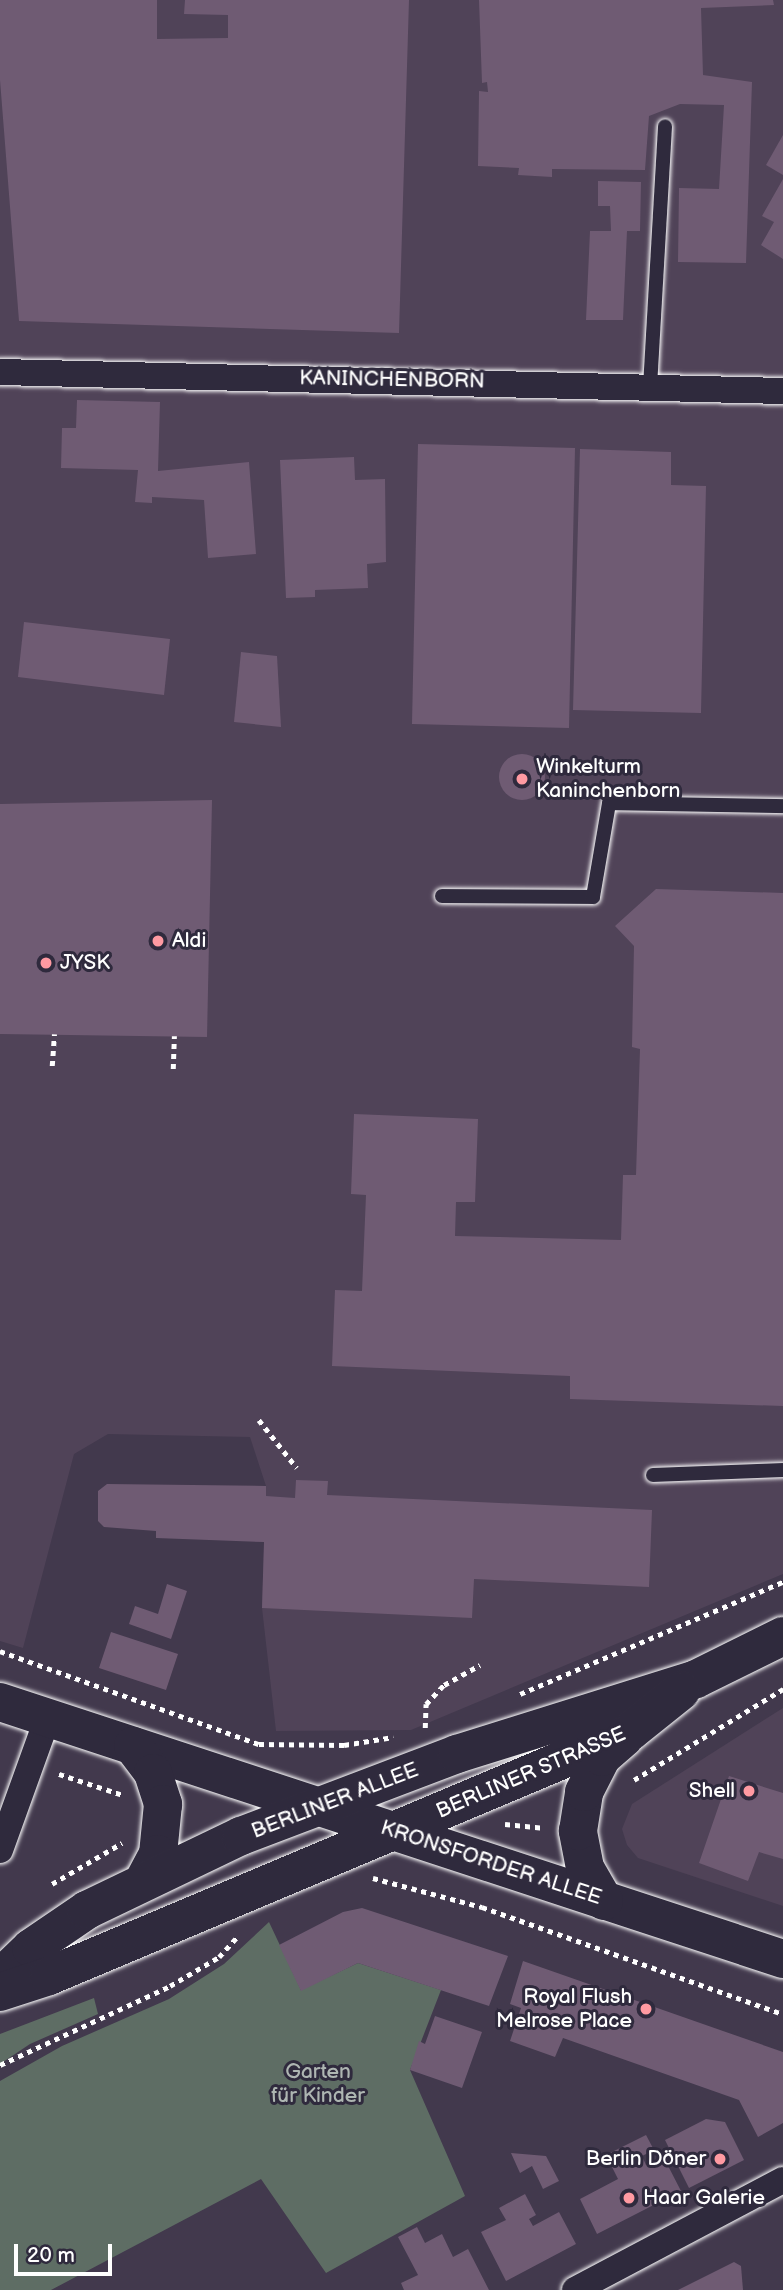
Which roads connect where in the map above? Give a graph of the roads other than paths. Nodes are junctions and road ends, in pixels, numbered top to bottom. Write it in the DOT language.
graph roads {
  1 [pos="665,126"];
  2 [pos="0,372"];
  3 [pos="650,387"];
  4 [pos="783,391"];
  5 [pos="783,806"];
  6 [pos="442,896"];
  7 [pos="783,1470"];
  8 [pos="653,1475"];
  9 [pos="783,1636"];
  10 [pos="696,1679"];
  11 [pos="0,1702"];
  12 [pos="48,1717"];
  13 [pos="631,1731"];
  14 [pos="133,1746"];
  15 [pos="319,1807"];
  16 [pos="394,1832"];
  17 [pos="0,1850"];
  18 [pos="144,1880"];
  19 [pos="604,1901"];
  20 [pos="783,1959"];
  21 [pos="0,1978"];
  22 [pos="0,1992"];
  23 [pos="783,2180"];
  24 [pos="783,2190"];
  25 [pos="575,2290"];
  1 -- 3 [label="lane"];
  2 -- 3 [label="street, KANINCHENBORN"];
  3 -- 4 [label="street, KANINCHENBORN"];
  5 -- 6 [label="lane"];
  7 -- 8 [label="lane"];
  9 -- 10 [label="main road"];
  10 -- 13 [label="main road, BERLINER STRASSE"];
  10 -- 15 [label="main road, BERLINER ALLEE"];
  11 -- 12 [label="main road, KRONSFORDER ALLEE"];
  12 -- 14 [label="main road, KRONSFORDER ALLEE"];
  12 -- 17 [label="street"];
  13 -- 16 [label="main road, BERLINER STRASSE"];
  13 -- 19 [label="main road"];
  14 -- 15 [label="main road, KRONSFORDER ALLEE"];
  14 -- 18 [label="main road"];
  15 -- 16 [label="main road, KRONSFORDER ALLEE"];
  15 -- 18 [label="main road, BERLINER ALLEE"];
  16 -- 19 [label="main road, KRONSFORDER ALLEE"];
  16 -- 22 [label="main road"];
  18 -- 21 [label="main road, BERLINER ALLEE"];
  19 -- 20 [label="main road, KRONSFORDER ALLEE"];
  23 -- 24 [label="street"];
  23 -- 25 [label="street"];
}
